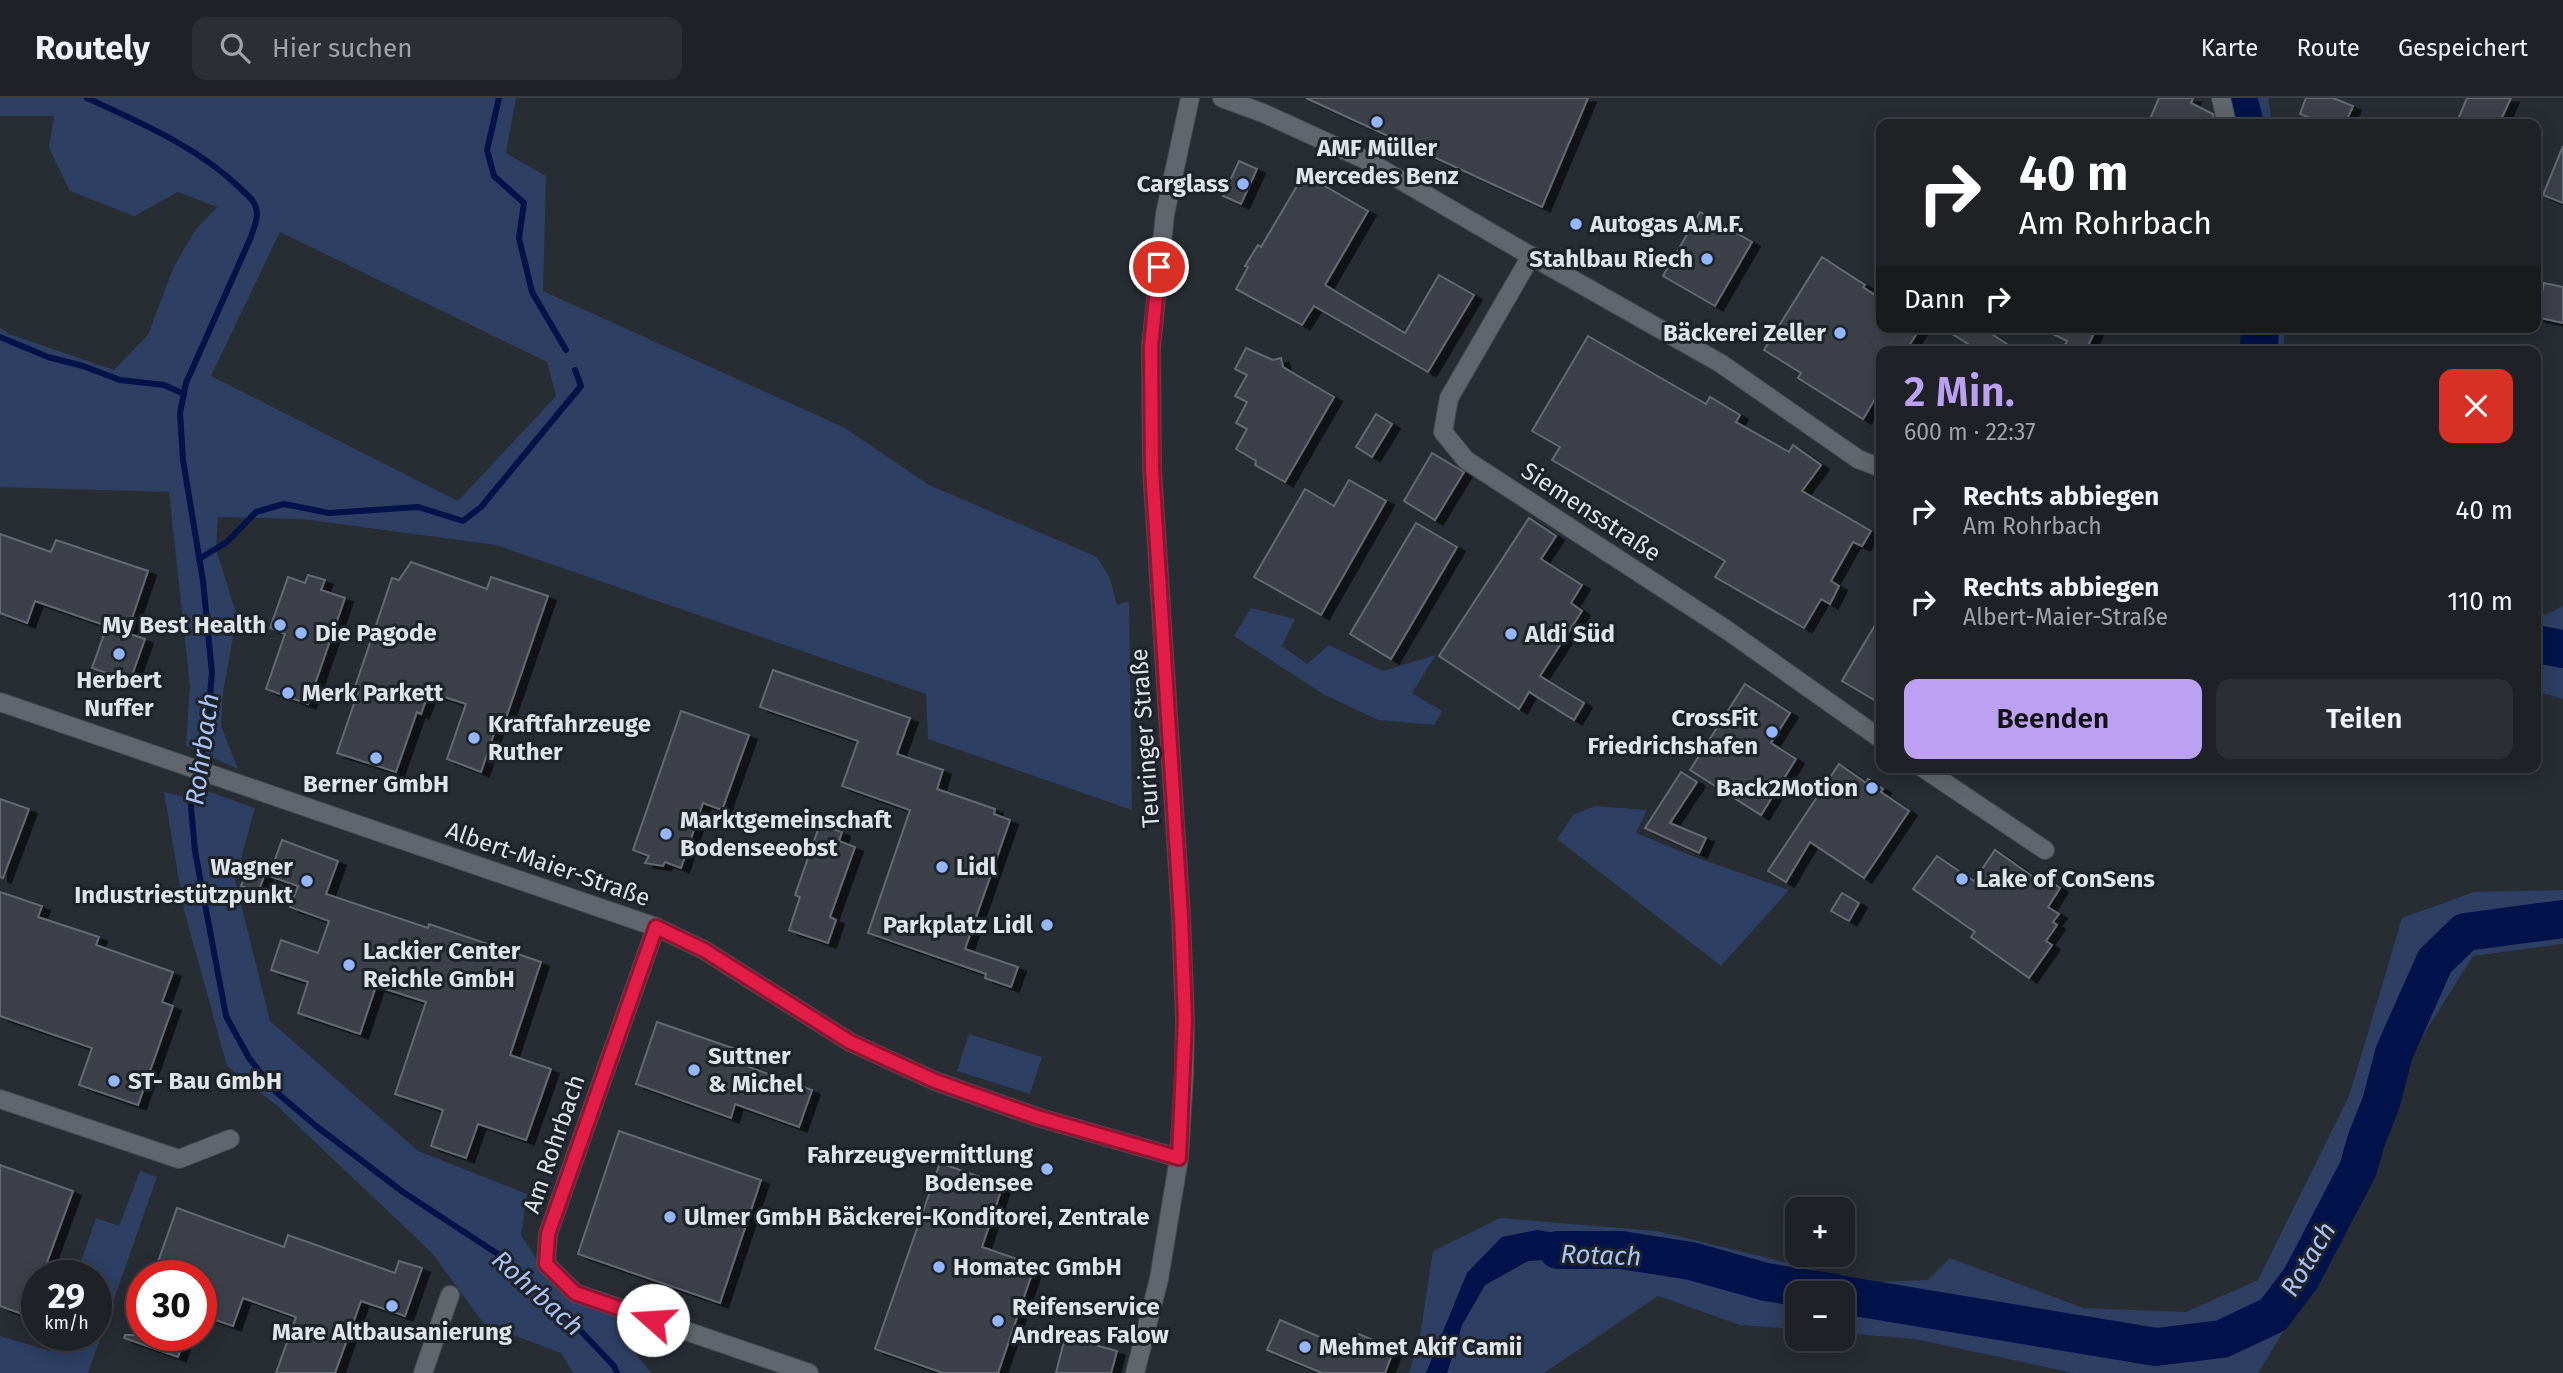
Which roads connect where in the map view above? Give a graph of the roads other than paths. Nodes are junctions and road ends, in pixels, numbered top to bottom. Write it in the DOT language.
graph roads {
  1 [pos="1190,98"];
  2 [pos="1222,98"];
  3 [pos="2221,98"];
  4 [pos="2226,119"];
  5 [pos="1531,256"];
  6 [pos="1876,466"];
  7 [pos="0,702"];
  8 [pos="1876,735"];
  9 [pos="1930,773"];
  10 [pos="2045,850"];
  11 [pos="656,927"];
  12 [pos="0,1099"];
  13 [pos="230,1139"];
  14 [pos="1179,1158"];
  15 [pos="450,1295"];
  16 [pos="423,1373"];
  17 [pos="810,1373"];
  18 [pos="1135,1373"];
  1 -- 14 [label="street, Teuringer Straße"];
  2 -- 5 [label="street"];
  3 -- 4 [label="street"];
  5 -- 6 [label="street"];
  5 -- 8 [label="street, Siemensstraße"];
  7 -- 11 [label="street, Albert-Maier-Straße"];
  9 -- 10 [label="street"];
  11 -- 14 [label="street, Albert-Maier-Straße"];
  11 -- 17 [label="street, Am Rohrbach"];
  12 -- 13 [label="street"];
  14 -- 18 [label="street, Teuringer Straße"];
  15 -- 16 [label="street"];
}
